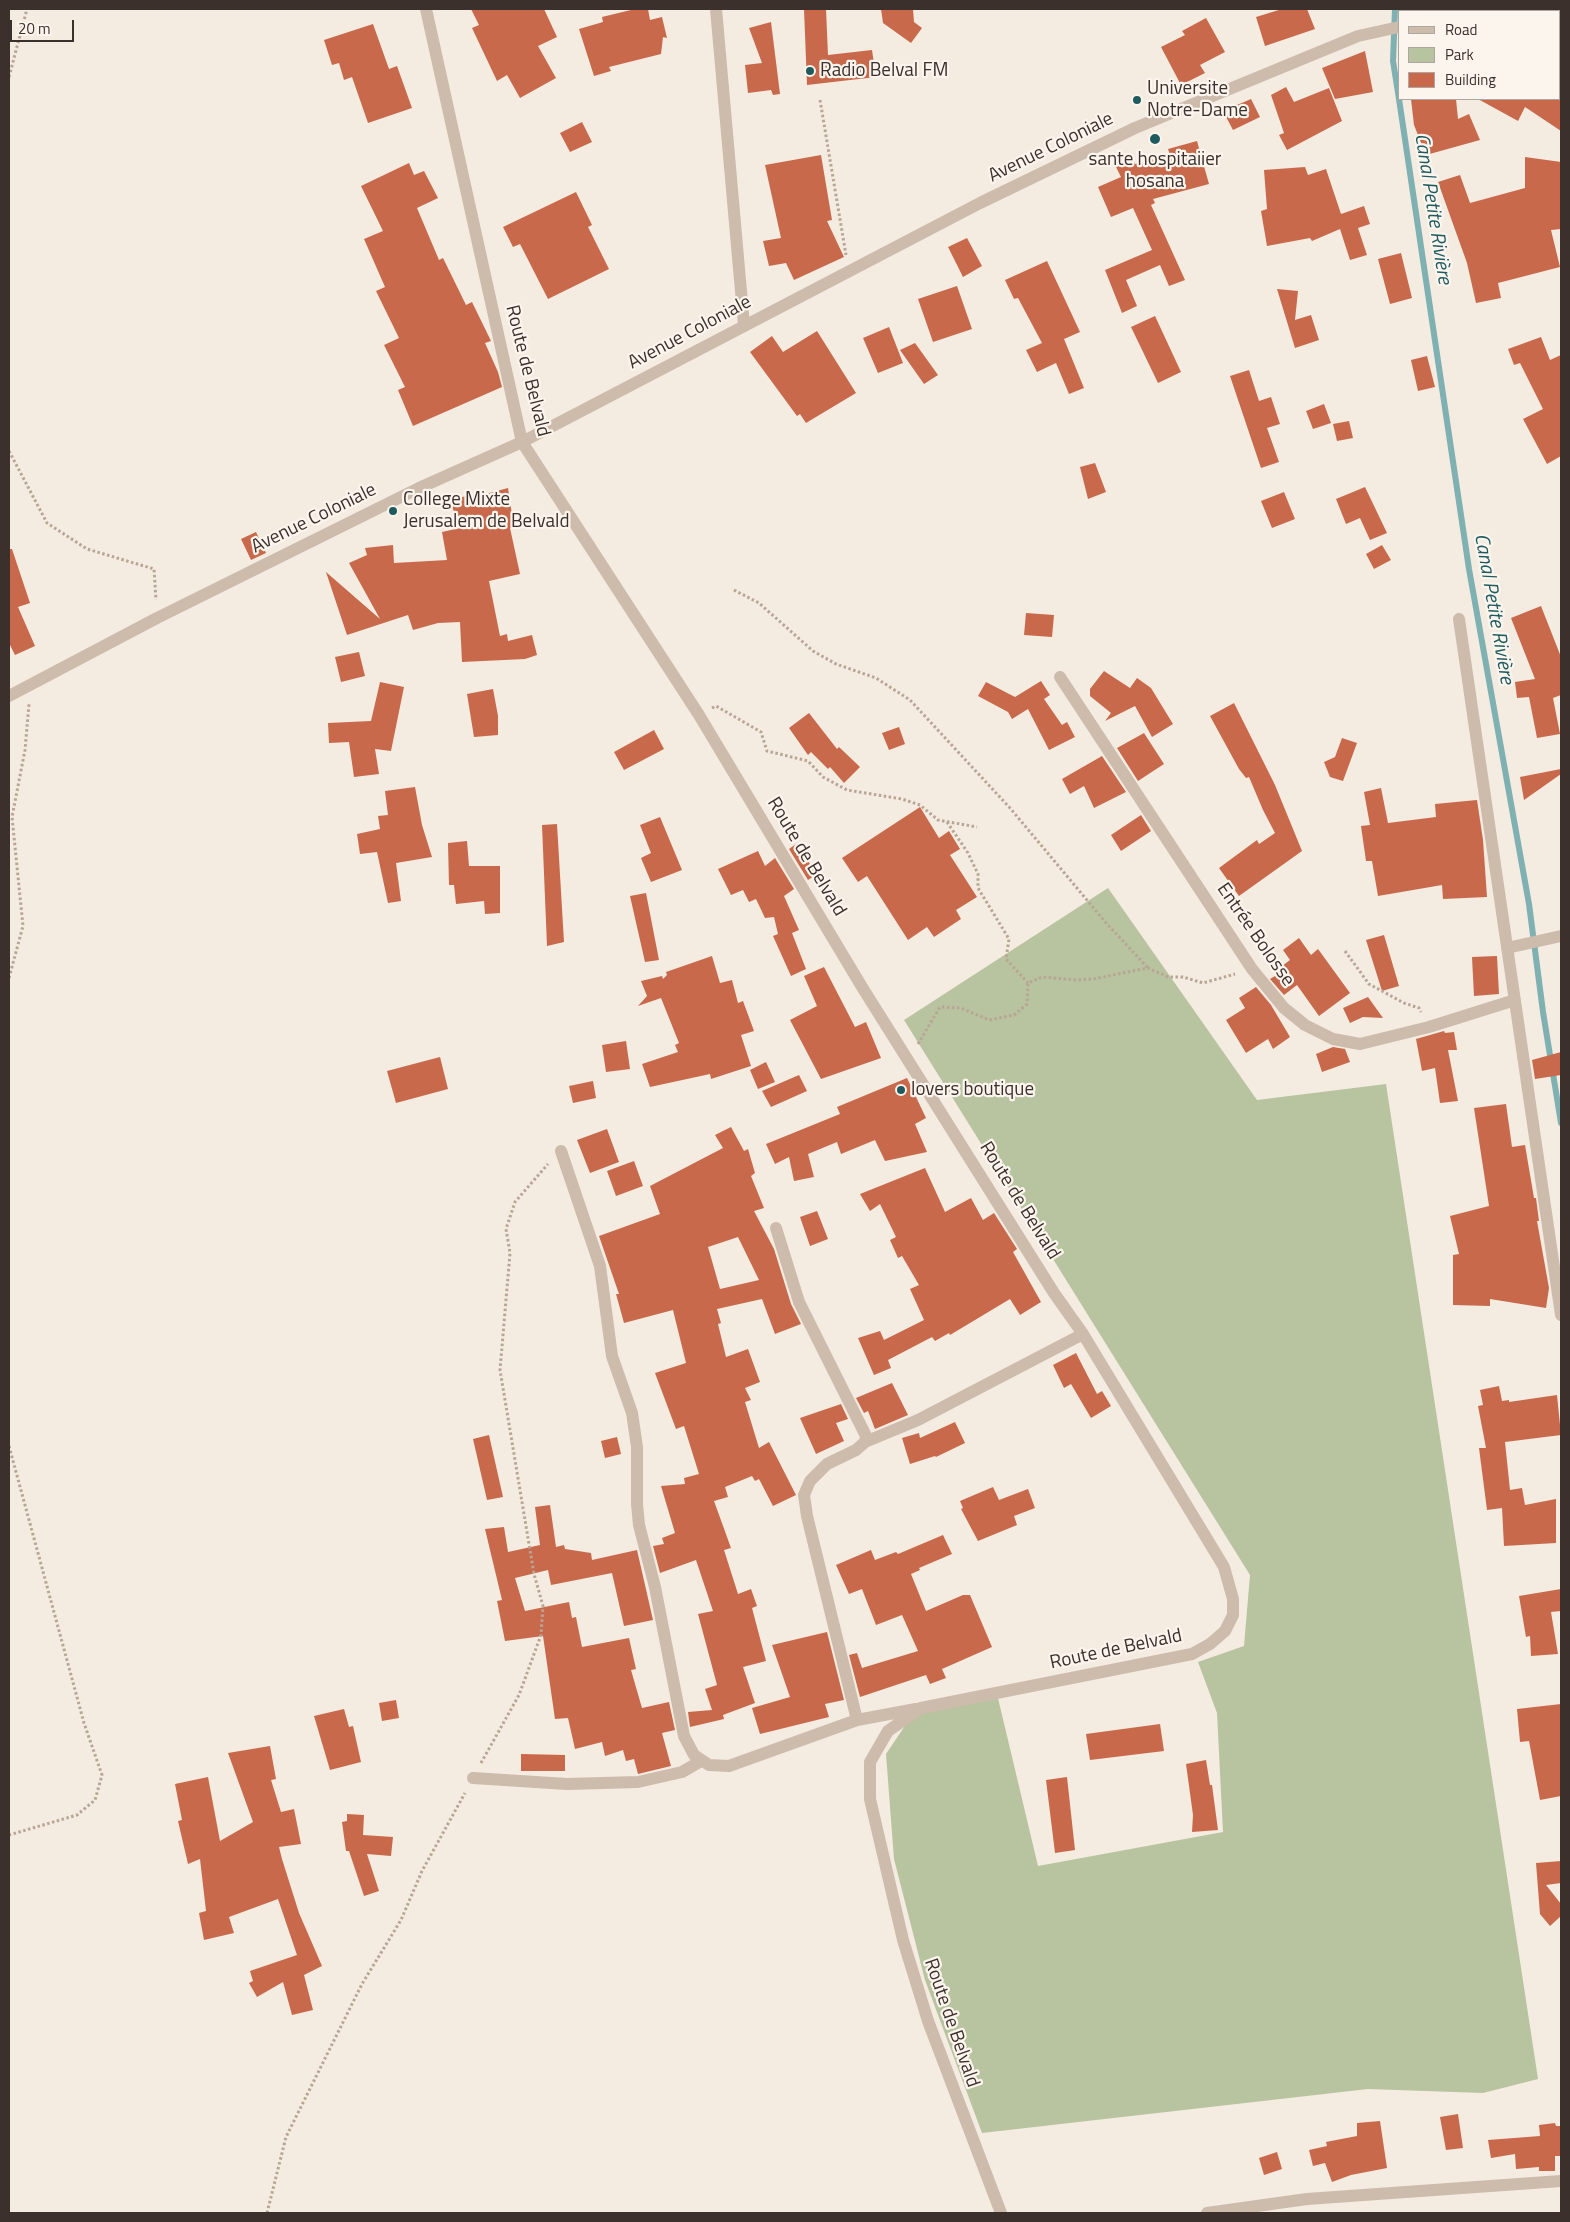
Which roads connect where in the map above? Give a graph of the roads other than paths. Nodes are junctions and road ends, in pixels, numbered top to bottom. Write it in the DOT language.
graph roads {
  1 [pos="426,9"];
  2 [pos="716,9"];
  3 [pos="1398,27"];
  4 [pos="744,325"];
  5 [pos="522,442"];
  6 [pos="1459,619"];
  7 [pos="1060,677"];
  8 [pos="9,696"];
  9 [pos="1561,936"];
  10 [pos="1507,948"];
  11 [pos="1515,1000"];
  12 [pos="561,1151"];
  13 [pos="776,1228"];
  14 [pos="1561,1315"];
  15 [pos="1083,1334"];
  16 [pos="865,1442"];
  17 [pos="921,1708"];
  18 [pos="857,1720"];
  19 [pos="701,1761"];
  20 [pos="473,1778"];
  21 [pos="1561,2181"];
  22 [pos="1001,2213"];
  23 [pos="1208,2213"];
  1 -- 5 [label="street, Route de Belvald"];
  2 -- 4 [label="street"];
  3 -- 4 [label="street, Avenue Coloniale"];
  4 -- 5 [label="street, Avenue Coloniale"];
  5 -- 8 [label="street, Avenue Coloniale"];
  5 -- 15 [label="street, Route de Belvald"];
  6 -- 10 [label="street"];
  7 -- 11 [label="street, Entrée Bolosse"];
  9 -- 10 [label="street"];
  10 -- 11 [label="street"];
  11 -- 14 [label="street"];
  12 -- 19 [label="street"];
  13 -- 16 [label="street"];
  15 -- 16 [label="street"];
  15 -- 17 [label="street, Route de Belvald"];
  16 -- 18 [label="street"];
  17 -- 18 [label="street"];
  17 -- 22 [label="street, Route de Belvald"];
  18 -- 19 [label="street"];
  19 -- 20 [label="street"];
  21 -- 23 [label="street"];
}
